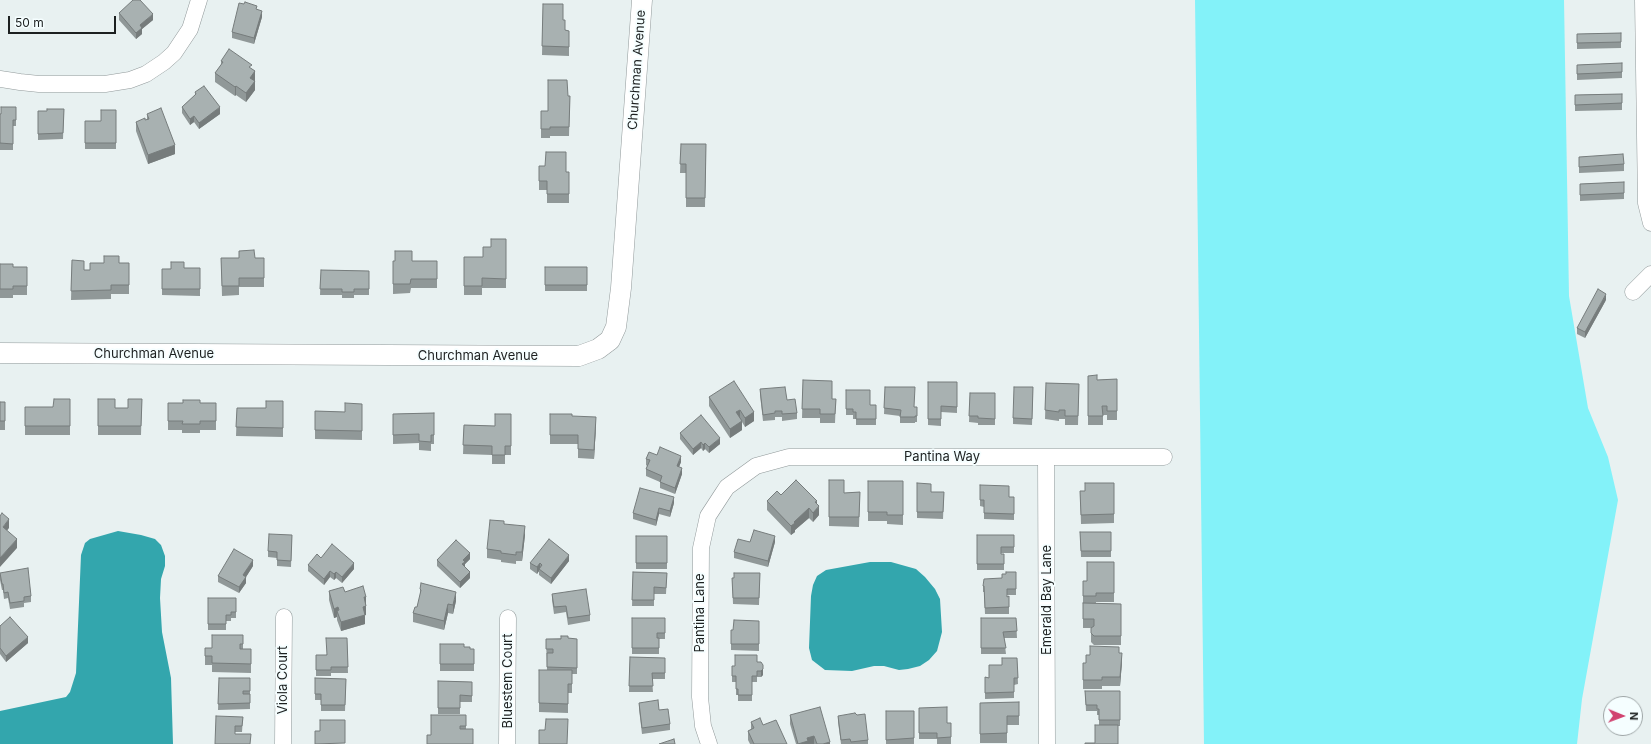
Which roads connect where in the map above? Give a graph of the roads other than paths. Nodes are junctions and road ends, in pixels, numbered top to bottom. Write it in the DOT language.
graph roads {
  1 [pos="199,0"];
  2 [pos="642,0"];
  3 [pos="1643,0"];
  4 [pos="0,79"];
  5 [pos="1651,223"];
  6 [pos="1651,274"];
  7 [pos="1632,292"];
  8 [pos="0,353"];
  9 [pos="1046,457"];
  10 [pos="1164,457"];
  11 [pos="727,487"];
  12 [pos="284,617"];
  13 [pos="508,618"];
  14 [pos="283,744"];
  15 [pos="507,744"];
  16 [pos="709,744"];
  17 [pos="1047,744"];
  1 -- 4 [label="street"];
  2 -- 8 [label="street, Churchman Avenue"];
  3 -- 5 [label="street"];
  6 -- 7 [label="street"];
  9 -- 10 [label="street, Pantina Way"];
  9 -- 11 [label="street, Pantina Way"];
  9 -- 17 [label="street, Emerald Bay Lane"];
  11 -- 16 [label="street, Pantina Lane"];
  12 -- 14 [label="street, Viola Court"];
  13 -- 15 [label="street, Bluestem Court"];
}
